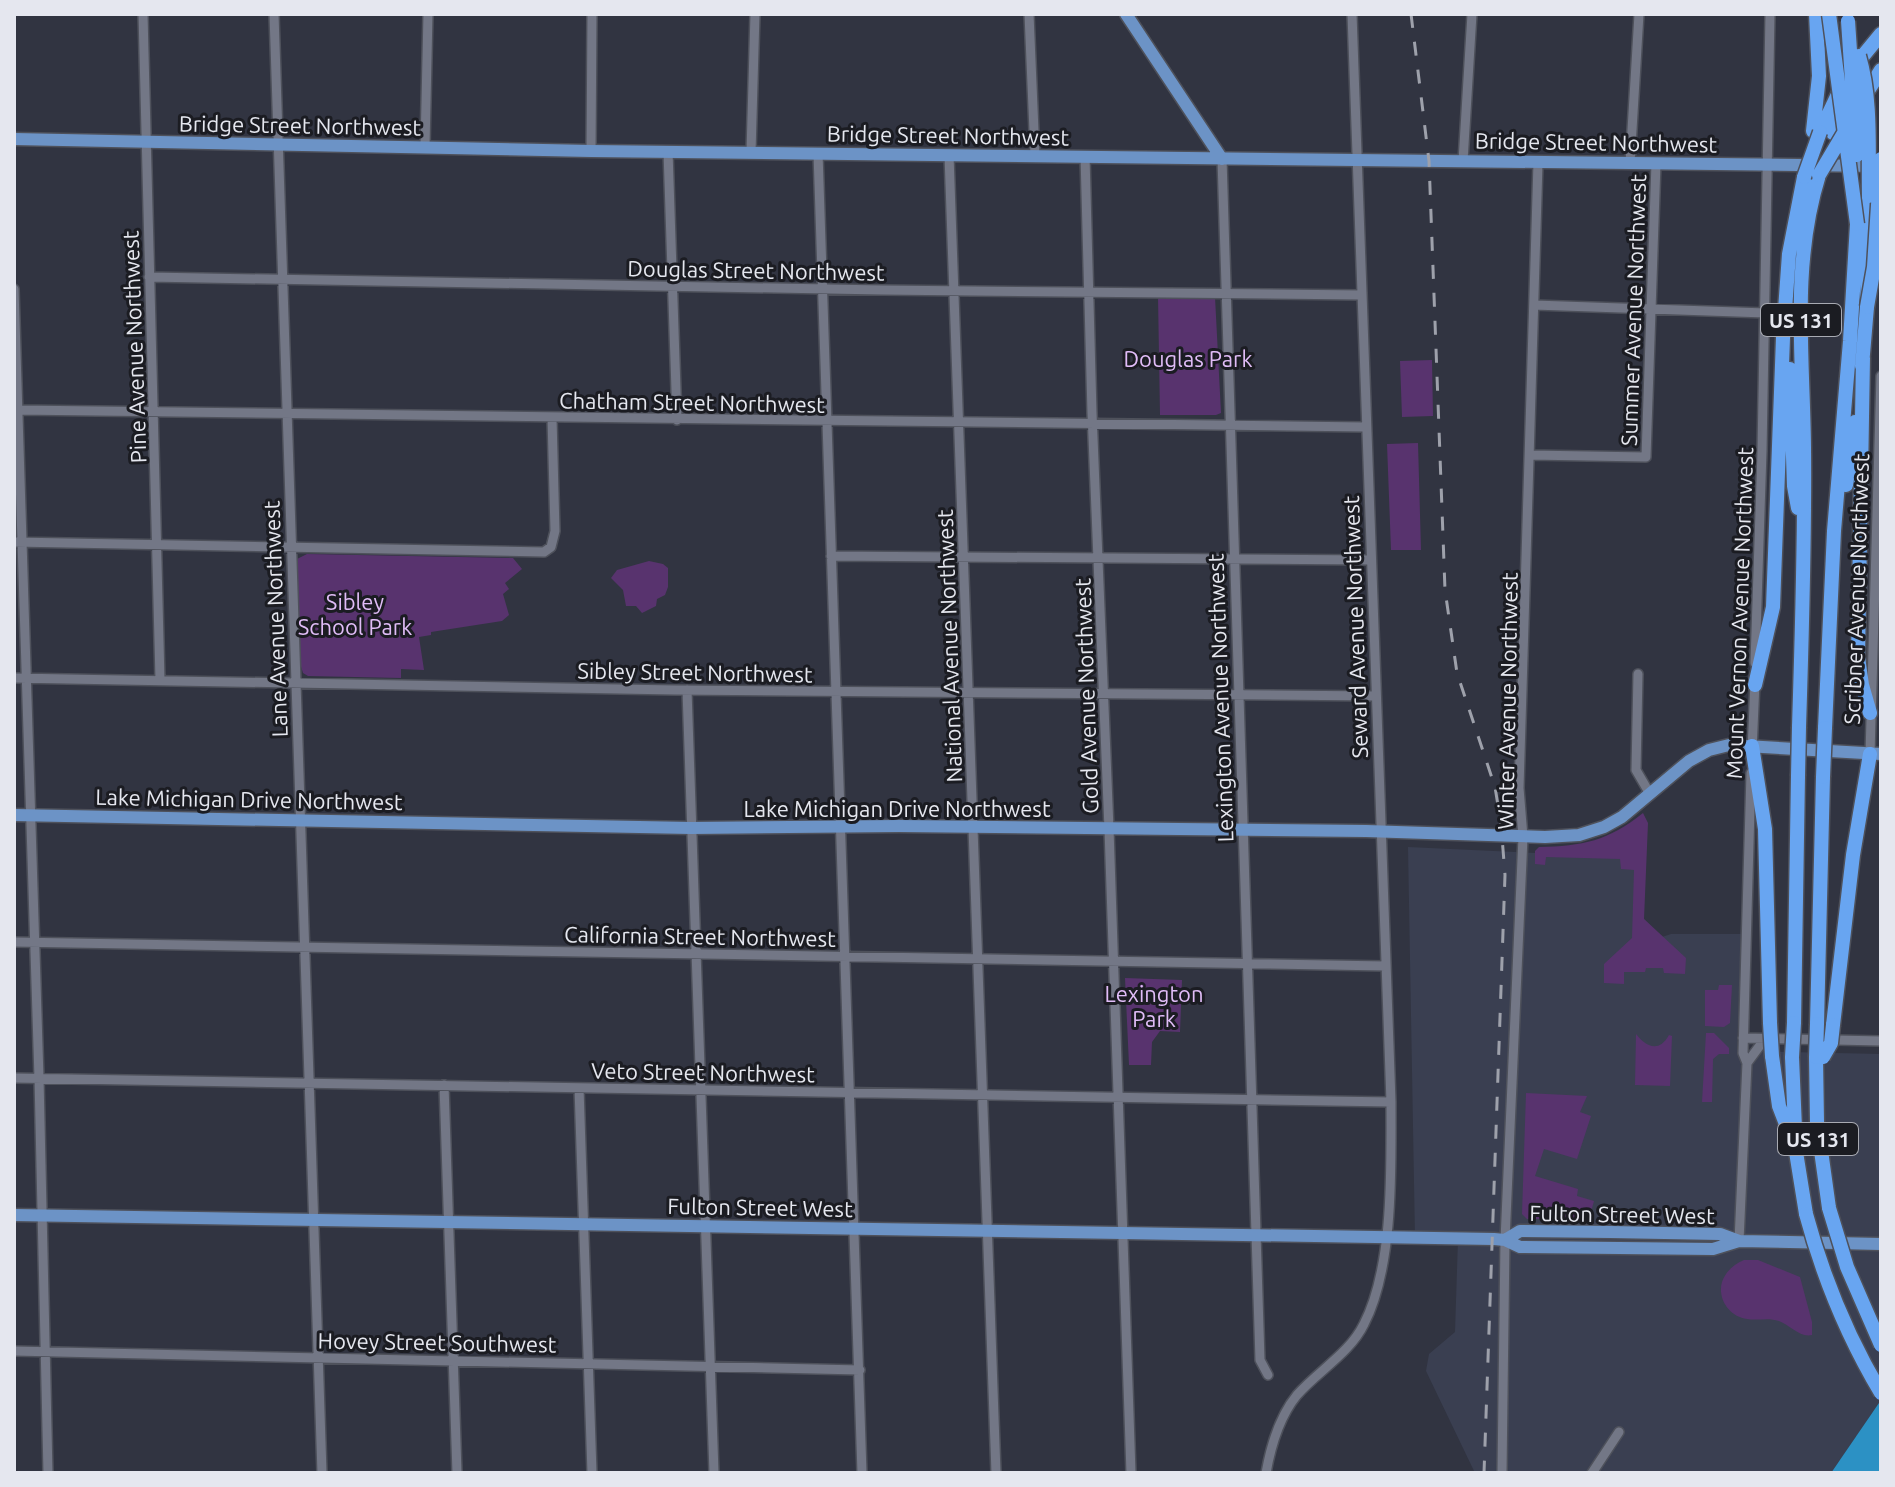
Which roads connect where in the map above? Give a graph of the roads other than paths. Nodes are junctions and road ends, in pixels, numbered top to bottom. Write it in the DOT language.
graph roads {
  1 [pos="143,14"];
  2 [pos="274,14"];
  3 [pos="428,14"];
  4 [pos="592,14"];
  5 [pos="755,14"];
  6 [pos="1029,14"];
  7 [pos="1126,14"];
  8 [pos="1352,14"];
  9 [pos="1472,14"];
  10 [pos="1639,14"];
  11 [pos="1770,14"];
  12 [pos="1816,14"];
  13 [pos="1829,14"];
  14 [pos="1848,18"];
  15 [pos="1881,35"];
  16 [pos="1881,70"];
  17 [pos="1828,132"];
  18 [pos="14,139"];
  19 [pos="146,142"];
  20 [pos="279,145"];
  21 [pos="425,146"];
  22 [pos="591,151"];
  23 [pos="668,151"];
  24 [pos="751,152"];
  25 [pos="818,153"];
  26 [pos="949,155"];
  27 [pos="1035,155"];
  28 [pos="1085,156"];
  29 [pos="1222,159"];
  30 [pos="1358,159"];
  31 [pos="1881,159"];
  32 [pos="1463,161"];
  33 [pos="1538,163"];
  34 [pos="1630,163"];
  35 [pos="1656,163"];
  36 [pos="1768,164"];
  37 [pos="1881,166"];
  38 [pos="1811,176"];
  39 [pos="1806,197"];
  40 [pos="1857,224"];
  41 [pos="149,277"];
  42 [pos="284,280"];
  43 [pos="674,286"];
  44 [pos="14,289"];
  45 [pos="822,289"];
  46 [pos="954,290"];
  47 [pos="1089,292"];
  48 [pos="1225,295"];
  49 [pos="1362,295"];
  50 [pos="1787,301"];
  51 [pos="1534,305"];
  52 [pos="1867,307"];
  53 [pos="1650,308"];
  54 [pos="1766,313"];
  55 [pos="1863,358"];
  56 [pos="1881,376"];
  57 [pos="18,410"];
  58 [pos="153,412"];
  59 [pos="287,415"];
  60 [pos="552,418"];
  61 [pos="677,420"];
  62 [pos="827,421"];
  63 [pos="958,423"];
  64 [pos="1092,425"];
  65 [pos="1229,426"];
  66 [pos="1365,427"];
  67 [pos="1530,455"];
  68 [pos="1834,531"];
  69 [pos="1804,536"];
  70 [pos="18,542"];
  71 [pos="157,544"];
  72 [pos="290,548"];
  73 [pos="831,556"];
  74 [pos="963,556"];
  75 [pos="1098,557"];
  76 [pos="1233,557"];
  77 [pos="1370,560"];
  78 [pos="1638,674"];
  79 [pos="14,678"];
  80 [pos="26,678"];
  81 [pos="160,680"];
  82 [pos="295,682"];
  83 [pos="1755,685"];
  84 [pos="687,690"];
  85 [pos="835,692"];
  86 [pos="969,693"];
  87 [pos="1103,694"];
  88 [pos="1238,696"];
  89 [pos="1376,696"];
  90 [pos="1870,713"];
  91 [pos="1752,746"];
  92 [pos="1875,754"];
  93 [pos="1650,794"];
  94 [pos="14,815"];
  95 [pos="30,815"];
  96 [pos="300,819"];
  97 [pos="840,827"];
  98 [pos="974,827"];
  99 [pos="691,828"];
  100 [pos="1109,829"];
  101 [pos="1243,831"];
  102 [pos="1380,831"];
  103 [pos="1523,837"];
  104 [pos="14,942"];
  105 [pos="35,943"];
  106 [pos="305,947"];
  107 [pos="697,954"];
  108 [pos="844,956"];
  109 [pos="979,959"];
  110 [pos="1113,961"];
  111 [pos="1247,963"];
  112 [pos="1386,966"];
  113 [pos="1743,1038"];
  114 [pos="1772,1038"];
  115 [pos="1881,1041"];
  116 [pos="1818,1061"];
  117 [pos="1747,1063"];
  118 [pos="14,1078"];
  119 [pos="39,1078"];
  120 [pos="308,1083"];
  121 [pos="444,1085"];
  122 [pos="579,1088"];
  123 [pos="701,1090"];
  124 [pos="850,1093"];
  125 [pos="984,1095"];
  126 [pos="1118,1097"];
  127 [pos="1252,1100"];
  128 [pos="1391,1102"];
  129 [pos="1796,1152"];
  130 [pos="14,1215"];
  131 [pos="42,1216"];
  132 [pos="315,1222"];
  133 [pos="448,1224"];
  134 [pos="583,1226"];
  135 [pos="705,1226"];
  136 [pos="854,1228"];
  137 [pos="987,1231"];
  138 [pos="1121,1234"];
  139 [pos="1257,1235"];
  140 [pos="1386,1238"];
  141 [pos="1505,1240"];
  142 [pos="1739,1241"];
  143 [pos="1881,1244"];
  144 [pos="1881,1345"];
  145 [pos="14,1351"];
  146 [pos="46,1351"];
  147 [pos="318,1358"];
  148 [pos="453,1361"];
  149 [pos="588,1364"];
  150 [pos="709,1366"];
  151 [pos="860,1370"];
  152 [pos="1268,1375"];
  153 [pos="1881,1393"];
  154 [pos="1619,1432"];
  155 [pos="1501,1468"];
  156 [pos="48,1473"];
  157 [pos="322,1473"];
  158 [pos="457,1473"];
  159 [pos="592,1473"];
  160 [pos="714,1473"];
  161 [pos="862,1473"];
  162 [pos="996,1473"];
  163 [pos="1131,1473"];
  164 [pos="1266,1473"];
  165 [pos="1592,1473"];
  1 -- 19 [label="street, Pine Avenue Northwest"];
  2 -- 20 [label="street, Lane Avenue Northwest"];
  3 -- 21 [label="street"];
  4 -- 22 [label="street"];
  5 -- 24 [label="street"];
  6 -- 27 [label="street"];
  7 -- 29 [label="main road"];
  8 -- 30 [label="street, Seward Avenue Northwest"];
  9 -- 32 [label="street"];
  10 -- 34 [label="street"];
  11 -- 36 [label="street, Mount Vernon Avenue Northwest"];
  12 -- 17 [label="highway"];
  13 -- 40 [label="highway, bridge"];
  14 -- 40 [label="highway, US 131, bridge"];
  14 -- 52 [label="highway, bridge"];
  15 -- 17 [label="highway"];
  16 -- 17 [label="highway"];
  17 -- 38 [label="highway, bridge"];
  17 -- 38 [label="highway, bridge"];
  18 -- 19 [label="main road, Bridge Street Northwest"];
  19 -- 20 [label="main road, Bridge Street Northwest"];
  19 -- 41 [label="street, Pine Avenue Northwest"];
  20 -- 21 [label="main road, Bridge Street Northwest"];
  20 -- 42 [label="street, Lane Avenue Northwest"];
  21 -- 22 [label="main road, Bridge Street Northwest"];
  22 -- 23 [label="main road, Bridge Street Northwest"];
  23 -- 24 [label="main road, Bridge Street Northwest"];
  23 -- 43 [label="street"];
  24 -- 25 [label="main road, Bridge Street Northwest"];
  25 -- 26 [label="main road, Bridge Street Northwest"];
  25 -- 45 [label="street"];
  26 -- 27 [label="main road, Bridge Street Northwest"];
  26 -- 46 [label="street, National Avenue Northwest"];
  27 -- 28 [label="main road, Bridge Street Northwest"];
  28 -- 29 [label="main road, Bridge Street Northwest"];
  28 -- 47 [label="street, Gold Avenue Northwest"];
  29 -- 30 [label="main road, Bridge Street Northwest"];
  29 -- 48 [label="street, Lexington Avenue Northwest"];
  30 -- 32 [label="main road, Bridge Street Northwest"];
  30 -- 49 [label="street, Seward Avenue Northwest"];
  31 -- 52 [label="highway, bridge"];
  32 -- 33 [label="main road, Bridge Street Northwest"];
  33 -- 34 [label="main road, Bridge Street Northwest"];
  33 -- 51 [label="street, Winter Avenue Northwest"];
  34 -- 35 [label="main road, Bridge Street Northwest"];
  35 -- 36 [label="main road, Bridge Street Northwest"];
  35 -- 53 [label="street, Summer Avenue Northwest"];
  36 -- 37 [label="main road, Bridge Street Northwest"];
  36 -- 54 [label="street, Mount Vernon Avenue Northwest"];
  38 -- 39 [label="highway"];
  39 -- 50 [label="highway"];
  39 -- 69 [label="highway, US 131"];
  40 -- 68 [label="highway, US 131"];
  41 -- 42 [label="street, Douglas Street Northwest"];
  41 -- 58 [label="street, Pine Avenue Northwest"];
  42 -- 43 [label="street, Douglas Street Northwest"];
  42 -- 59 [label="street, Lane Avenue Northwest"];
  43 -- 45 [label="street, Douglas Street Northwest"];
  43 -- 61 [label="street"];
  44 -- 57 [label="street"];
  45 -- 46 [label="street, Douglas Street Northwest"];
  45 -- 62 [label="street"];
  46 -- 47 [label="street, Douglas Street Northwest"];
  46 -- 63 [label="street, National Avenue Northwest"];
  47 -- 48 [label="street, Douglas Street Northwest"];
  47 -- 64 [label="street, Gold Avenue Northwest"];
  48 -- 49 [label="street, Douglas Street Northwest"];
  48 -- 65 [label="street, Lexington Avenue Northwest"];
  49 -- 66 [label="street, Seward Avenue Northwest"];
  50 -- 69 [label="highway"];
  50 -- 83 [label="highway"];
  51 -- 53 [label="street"];
  51 -- 67 [label="street, Winter Avenue Northwest"];
  52 -- 55 [label="highway"];
  53 -- 54 [label="street"];
  53 -- 67 [label="street, Summer Avenue Northwest"];
  54 -- 83 [label="street, Mount Vernon Avenue Northwest"];
  55 -- 68 [label="highway"];
  55 -- 90 [label="highway"];
  56 -- 90 [label="street, Scribner Avenue Northwest"];
  57 -- 58 [label="street, Chatham Street Northwest"];
  57 -- 70 [label="street"];
  58 -- 59 [label="street, Chatham Street Northwest"];
  58 -- 71 [label="street, Pine Avenue Northwest"];
  59 -- 60 [label="street, Chatham Street Northwest"];
  59 -- 72 [label="street, Lane Avenue Northwest"];
  60 -- 61 [label="street, Chatham Street Northwest"];
  60 -- 72 [label="street"];
  61 -- 62 [label="street, Chatham Street Northwest"];
  62 -- 63 [label="street, Chatham Street Northwest"];
  62 -- 73 [label="street"];
  63 -- 64 [label="street, Chatham Street Northwest"];
  63 -- 74 [label="street, National Avenue Northwest"];
  64 -- 65 [label="street, Chatham Street Northwest"];
  64 -- 75 [label="street, Gold Avenue Northwest"];
  65 -- 66 [label="street, Chatham Street Northwest"];
  65 -- 76 [label="street, Lexington Avenue Northwest"];
  66 -- 77 [label="street, Seward Avenue Northwest"];
  67 -- 103 [label="street, Winter Avenue Northwest"];
  68 -- 116 [label="highway, US 131, bridge"];
  69 -- 129 [label="highway, US 131, bridge"];
  70 -- 71 [label="street"];
  70 -- 80 [label="street"];
  71 -- 72 [label="street"];
  71 -- 81 [label="street, Pine Avenue Northwest"];
  72 -- 82 [label="street, Lane Avenue Northwest"];
  73 -- 74 [label="street"];
  73 -- 85 [label="street"];
  74 -- 75 [label="street"];
  74 -- 86 [label="street, National Avenue Northwest"];
  75 -- 76 [label="street"];
  75 -- 87 [label="street, Gold Avenue Northwest"];
  76 -- 77 [label="street"];
  76 -- 88 [label="street, Lexington Avenue Northwest"];
  77 -- 89 [label="street, Seward Avenue Northwest"];
  78 -- 93 [label="street"];
  79 -- 80 [label="street, Sibley Street Northwest"];
  80 -- 81 [label="street, Sibley Street Northwest"];
  80 -- 95 [label="street"];
  81 -- 82 [label="street, Sibley Street Northwest"];
  82 -- 84 [label="street, Sibley Street Northwest"];
  82 -- 96 [label="street, Lane Avenue Northwest"];
  83 -- 91 [label="street, Mount Vernon Avenue Northwest"];
  84 -- 85 [label="street, Sibley Street Northwest"];
  84 -- 99 [label="street"];
  85 -- 86 [label="street, Sibley Street Northwest"];
  85 -- 97 [label="street"];
  86 -- 87 [label="street, Sibley Street Northwest"];
  86 -- 98 [label="street, National Avenue Northwest"];
  87 -- 88 [label="street, Sibley Street Northwest"];
  87 -- 100 [label="street, Gold Avenue Northwest"];
  88 -- 89 [label="street, Sibley Street Northwest"];
  88 -- 101 [label="street, Lexington Avenue Northwest"];
  89 -- 102 [label="street, Seward Avenue Northwest"];
  90 -- 92 [label="street, Scribner Avenue Northwest"];
  91 -- 92 [label="main road, Lake Michigan Drive Northwest"];
  91 -- 93 [label="main road, Lake Michigan Drive Northwest"];
  91 -- 113 [label="street, Mount Vernon Avenue Northwest"];
  91 -- 129 [label="highway, bridge"];
  92 -- 116 [label="highway, bridge"];
  93 -- 103 [label="main road, Lake Michigan Drive Northwest"];
  94 -- 95 [label="main road, Lake Michigan Drive Northwest"];
  95 -- 96 [label="main road, Lake Michigan Drive Northwest"];
  95 -- 105 [label="street"];
  96 -- 99 [label="main road, Lake Michigan Drive Northwest"];
  96 -- 106 [label="street, Lane Avenue Northwest"];
  97 -- 98 [label="main road, Lake Michigan Drive Northwest"];
  97 -- 99 [label="main road, Lake Michigan Drive Northwest"];
  97 -- 108 [label="street"];
  98 -- 100 [label="main road, Lake Michigan Drive Northwest"];
  98 -- 109 [label="street, National Avenue Northwest"];
  99 -- 107 [label="street"];
  100 -- 101 [label="main road, Lake Michigan Drive Northwest"];
  100 -- 110 [label="street, Gold Avenue Northwest"];
  101 -- 102 [label="main road, Lake Michigan Drive Northwest"];
  101 -- 111 [label="street, Lexington Avenue Northwest"];
  102 -- 103 [label="main road, Lake Michigan Drive Northwest"];
  102 -- 112 [label="street, Seward Avenue Northwest"];
  103 -- 141 [label="street, Winter Avenue Northwest"];
  104 -- 105 [label="street, California Street Northwest"];
  105 -- 106 [label="street, California Street Northwest"];
  105 -- 119 [label="street"];
  106 -- 107 [label="street, California Street Northwest"];
  106 -- 120 [label="street, Lane Avenue Northwest"];
  107 -- 108 [label="street, California Street Northwest"];
  107 -- 123 [label="street"];
  108 -- 109 [label="street, California Street Northwest"];
  108 -- 124 [label="street"];
  109 -- 110 [label="street, California Street Northwest"];
  109 -- 125 [label="street, National Avenue Northwest"];
  110 -- 111 [label="street, California Street Northwest"];
  110 -- 126 [label="street, Gold Avenue Northwest"];
  111 -- 112 [label="street, California Street Northwest"];
  111 -- 127 [label="street, Lexington Avenue Northwest"];
  112 -- 128 [label="street, Seward Avenue Northwest"];
  113 -- 114 [label="street"];
  113 -- 117 [label="street, Mount Vernon Avenue Northwest"];
  114 -- 115 [label="street"];
  114 -- 117 [label="street"];
  116 -- 144 [label="highway, US 131, bridge"];
  117 -- 142 [label="street, Mount Vernon Avenue Northwest"];
  118 -- 119 [label="street, Veto Street Northwest"];
  119 -- 120 [label="street, Veto Street Northwest"];
  119 -- 131 [label="street"];
  120 -- 121 [label="street, Veto Street Northwest"];
  120 -- 132 [label="street, Lane Avenue Northwest"];
  121 -- 122 [label="street, Veto Street Northwest"];
  121 -- 133 [label="street"];
  122 -- 123 [label="street, Veto Street Northwest"];
  122 -- 134 [label="street"];
  123 -- 124 [label="street, Veto Street Northwest"];
  123 -- 135 [label="street"];
  124 -- 125 [label="street, Veto Street Northwest"];
  124 -- 136 [label="street"];
  125 -- 126 [label="street, Veto Street Northwest"];
  125 -- 137 [label="street, National Avenue Northwest"];
  126 -- 127 [label="street, Veto Street Northwest"];
  126 -- 138 [label="street, Gold Avenue Northwest"];
  127 -- 128 [label="street, Veto Street Northwest"];
  127 -- 139 [label="street, Lexington Avenue Northwest"];
  128 -- 140 [label="street, Seward Avenue Northwest"];
  129 -- 153 [label="highway, US 131, bridge"];
  130 -- 131 [label="main road, Fulton Street West"];
  131 -- 132 [label="main road, Fulton Street West"];
  131 -- 146 [label="street"];
  132 -- 133 [label="main road, Fulton Street West"];
  132 -- 147 [label="street, Lane Avenue Northwest"];
  133 -- 134 [label="main road, Fulton Street West"];
  133 -- 148 [label="street"];
  134 -- 135 [label="main road, Fulton Street West"];
  134 -- 149 [label="street"];
  135 -- 136 [label="main road, Fulton Street West"];
  135 -- 150 [label="street"];
  136 -- 137 [label="main road, Fulton Street West"];
  136 -- 151 [label="street"];
  137 -- 138 [label="main road, Fulton Street West"];
  137 -- 162 [label="street, National Avenue Northwest"];
  138 -- 139 [label="main road, Fulton Street West"];
  138 -- 163 [label="street, Gold Avenue Northwest"];
  139 -- 140 [label="main road, Fulton Street West"];
  139 -- 152 [label="street, Lexington Avenue Northwest"];
  140 -- 141 [label="main road, Fulton Street West"];
  140 -- 164 [label="street, Seward Avenue Northwest"];
  141 -- 142 [label="main road, Fulton Street West"];
  141 -- 155 [label="street, Winter Avenue Northwest"];
  142 -- 143 [label="main road, Fulton Street West"];
  145 -- 146 [label="street, Hovey Street Southwest"];
  146 -- 147 [label="street, Hovey Street Southwest"];
  146 -- 156 [label="street"];
  147 -- 148 [label="street, Hovey Street Southwest"];
  147 -- 157 [label="street, Lane Avenue Northwest"];
  148 -- 149 [label="street, Hovey Street Southwest"];
  148 -- 158 [label="street"];
  149 -- 150 [label="street, Hovey Street Southwest"];
  149 -- 159 [label="street"];
  150 -- 151 [label="street, Hovey Street Southwest"];
  150 -- 160 [label="street"];
  151 -- 161 [label="street"];
  154 -- 165 [label="street"];
}
